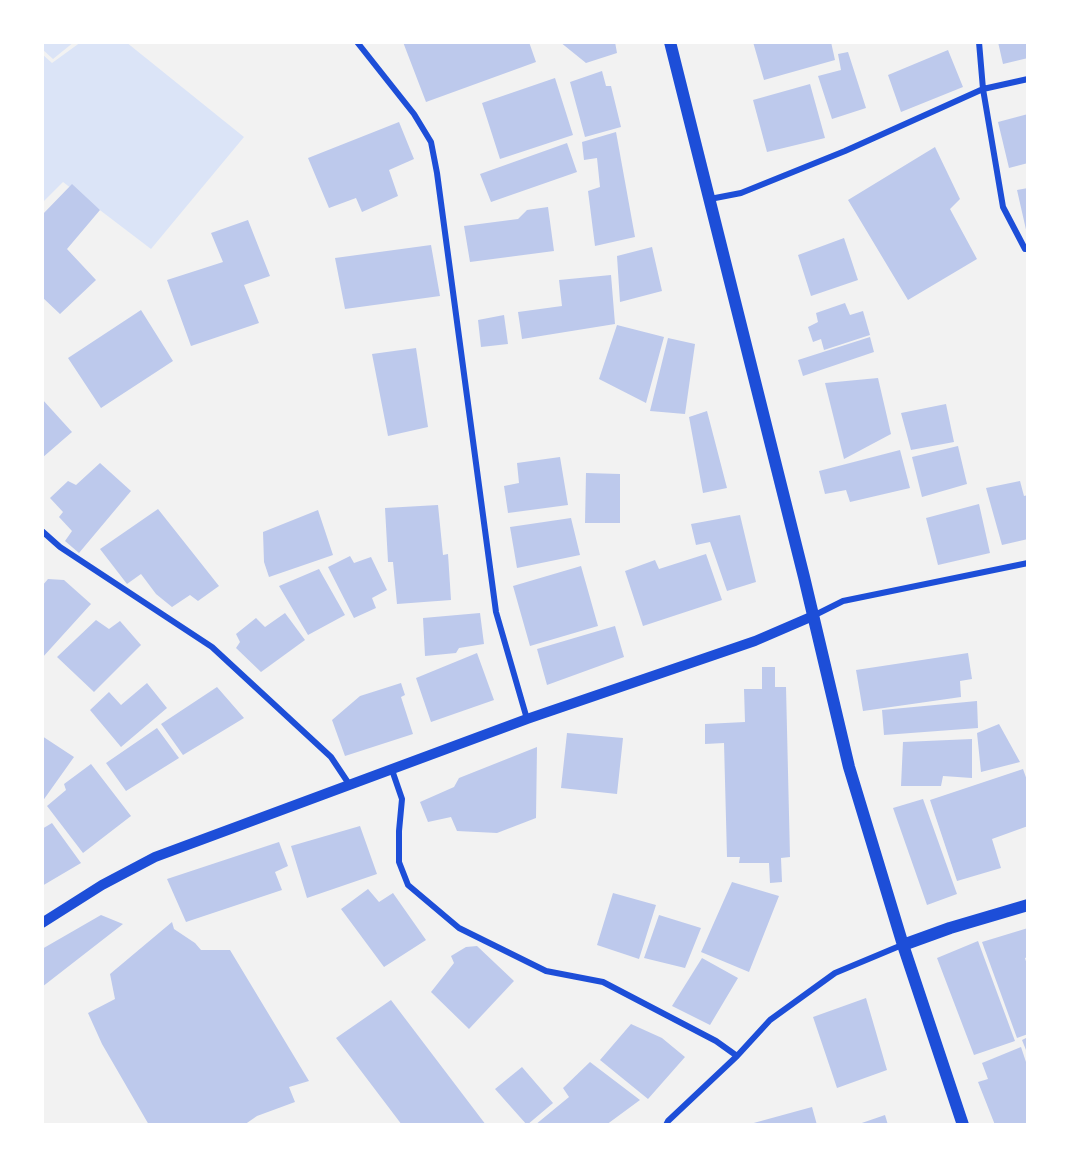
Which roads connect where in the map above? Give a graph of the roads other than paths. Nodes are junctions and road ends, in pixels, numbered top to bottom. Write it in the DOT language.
graph roads {
  1 [pos="357,42"];
  2 [pos="670,42"];
  3 [pos="979,42"];
  4 [pos="1028,79"];
  5 [pos="983,89"];
  6 [pos="710,199"];
  7 [pos="1028,249"];
  8 [pos="42,531"];
  9 [pos="1028,563"];
  10 [pos="813,615"];
  11 [pos="527,719"];
  12 [pos="392,770"];
  13 [pos="349,784"];
  14 [pos="1028,905"];
  15 [pos="42,923"];
  16 [pos="903,945"];
  17 [pos="737,1056"];
  18 [pos="667,1123"];
  19 [pos="662,1125"];
  20 [pos="963,1125"];
  1 -- 11 [label="street"];
  2 -- 6 [label="main road"];
  3 -- 5 [label="street"];
  4 -- 5 [label="street"];
  5 -- 6 [label="street"];
  5 -- 7 [label="street"];
  6 -- 10 [label="main road"];
  8 -- 13 [label="street"];
  9 -- 10 [label="street"];
  10 -- 11 [label="street"];
  10 -- 16 [label="main road"];
  11 -- 12 [label="street"];
  12 -- 13 [label="street"];
  12 -- 17 [label="street"];
  13 -- 15 [label="street"];
  14 -- 16 [label="main road"];
  16 -- 17 [label="street"];
  16 -- 20 [label="main road"];
  17 -- 18 [label="street"];
  18 -- 19 [label="street"];
}
